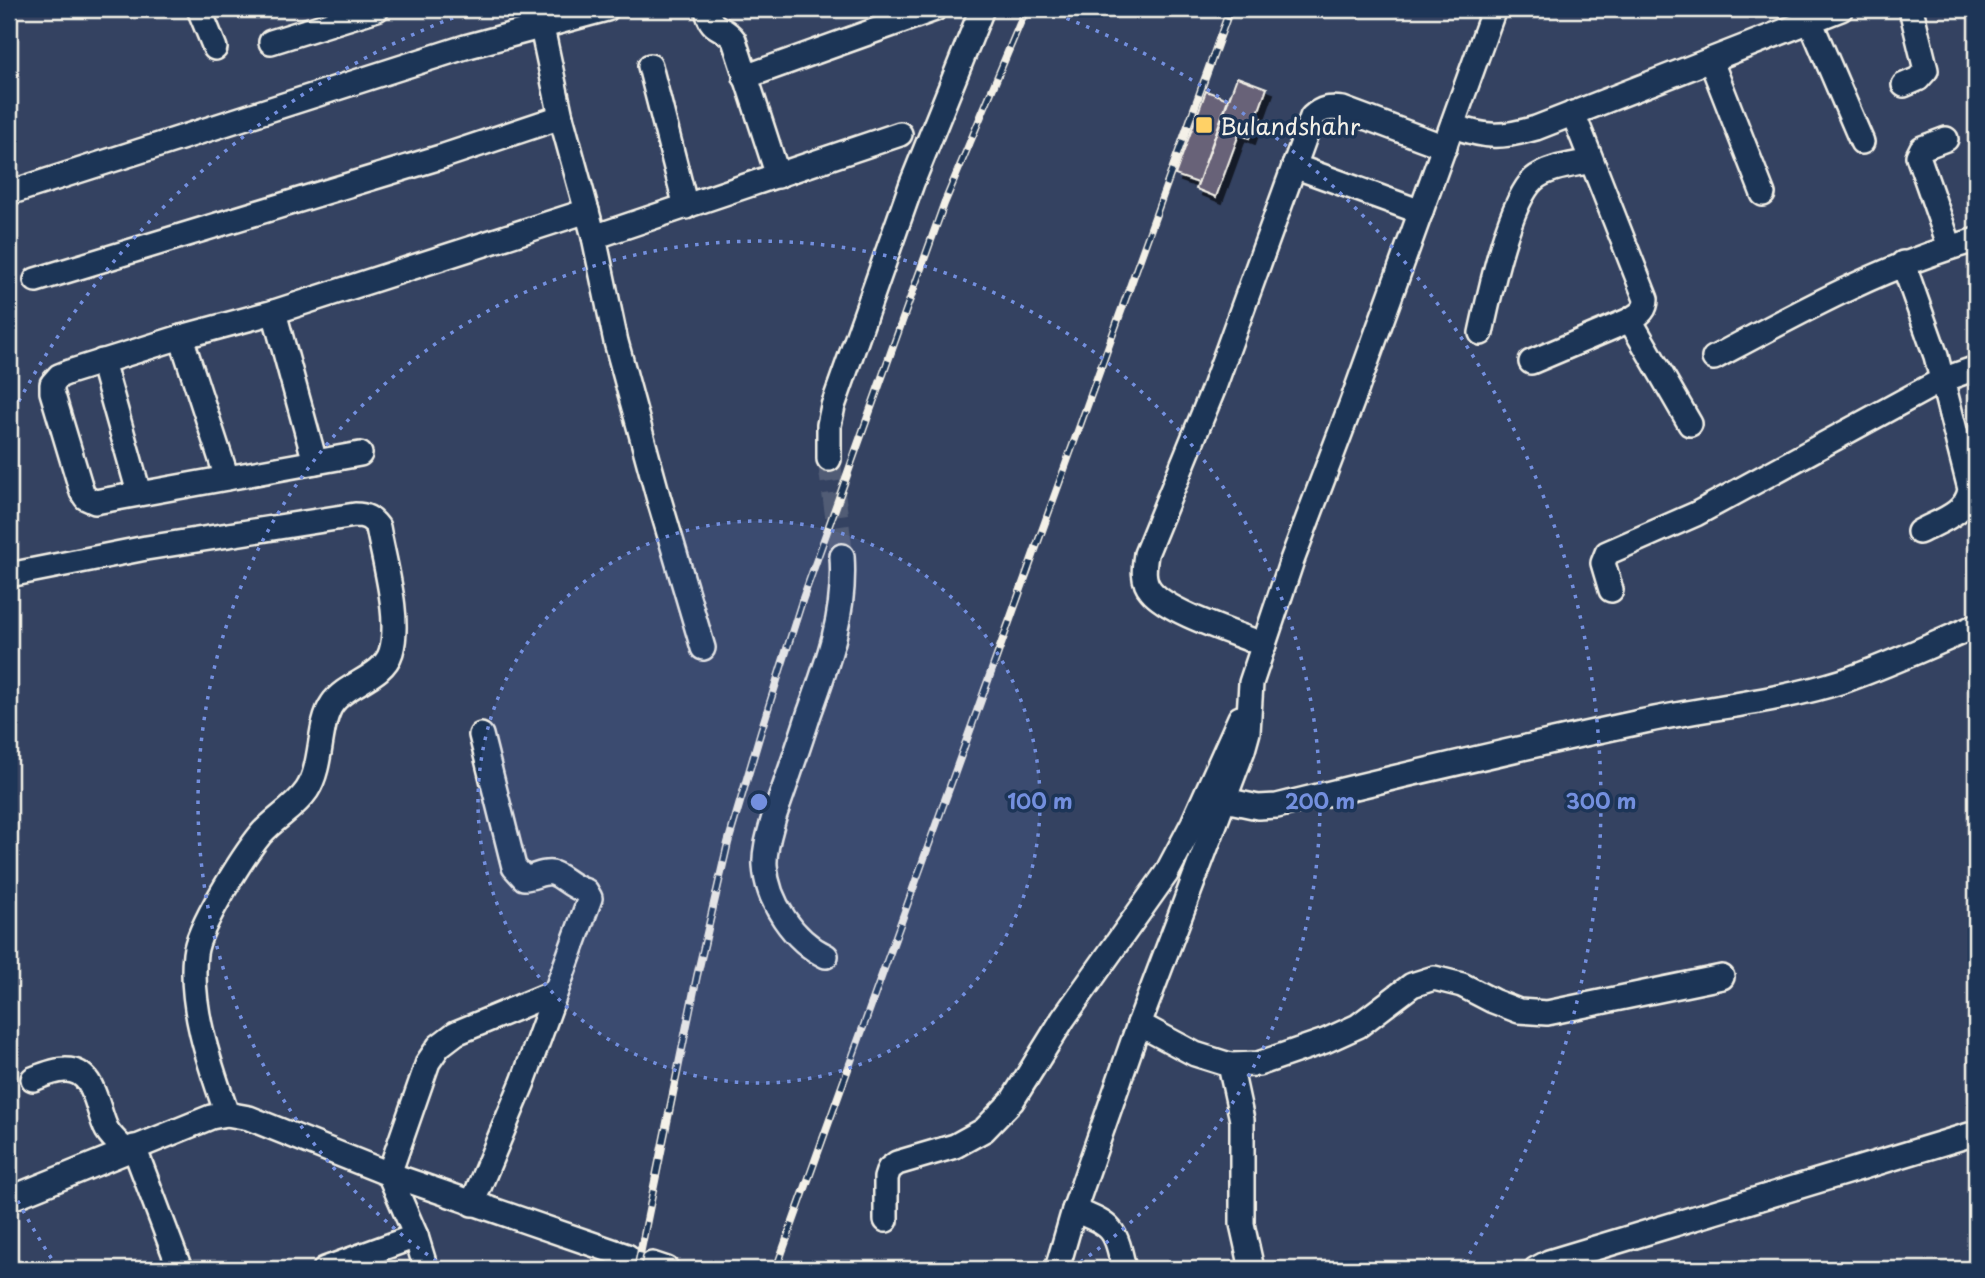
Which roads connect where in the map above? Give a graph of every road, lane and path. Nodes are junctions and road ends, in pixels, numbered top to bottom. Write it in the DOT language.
graph roads {
  1 [pos="199,9"];
  2 [pos="377,9"];
  3 [pos="607,9"];
  4 [pos="707,9"];
  5 [pos="934,9"];
  6 [pos="982,9"];
  7 [pos="1494,9"];
  8 [pos="1841,9"];
  9 [pos="1911,9"];
  10 [pos="1807,15"];
  11 [pos="540,18"];
  12 [pos="271,42"];
  13 [pos="215,48"];
  14 [pos="1711,61"];
  15 [pos="650,66"];
  16 [pos="745,77"];
  17 [pos="1904,85"];
  18 [pos="1573,113"];
  19 [pos="561,117"];
  20 [pos="1257,117"];
  21 [pos="1280,126"];
  22 [pos="900,134"];
  23 [pos="1449,137"];
  24 [pos="1946,139"];
  25 [pos="1862,142"];
  26 [pos="1591,161"];
  27 [pos="1294,166"];
  28 [pos="778,176"];
  29 [pos="9,193"];
  30 [pos="1763,194"];
  31 [pos="686,206"];
  32 [pos="587,211"];
  33 [pos="1421,212"];
  34 [pos="594,237"];
  35 [pos="1976,240"];
  36 [pos="1950,247"];
  37 [pos="1903,263"];
  38 [pos="36,280"];
  39 [pos="274,312"];
  40 [pos="1630,320"];
  41 [pos="1481,333"];
  42 [pos="181,337"];
  43 [pos="1714,358"];
  44 [pos="102,362"];
  45 [pos="1531,362"];
  46 [pos="1976,368"];
  47 [pos="1942,380"];
  48 [pos="1690,424"];
  49 [pos="360,454"];
  50 [pos="1969,457"];
  51 [pos="829,459"];
  52 [pos="315,462"];
  53 [pos="227,478"];
  54 [pos="139,494"];
  55 [pos="1919,532"];
  56 [pos="842,556"];
  57 [pos="9,575"];
  58 [pos="1611,590"];
  59 [pos="1976,626"];
  60 [pos="1264,645"];
  61 [pos="703,648"];
  62 [pos="1249,699"];
  63 [pos="481,735"];
  64 [pos="1225,800"];
  65 [pos="826,956"];
  66 [pos="1722,977"];
  67 [pos="555,992"];
  68 [pos="1139,1024"];
  69 [pos="1230,1065"];
  70 [pos="33,1079"];
  71 [pos="227,1114"];
  72 [pos="1976,1133"];
  73 [pos="130,1149"];
  74 [pos="389,1174"];
  75 [pos="9,1199"];
  76 [pos="472,1204"];
  77 [pos="1074,1210"];
  78 [pos="886,1220"];
  79 [pos="416,1236"];
  80 [pos="627,1256"];
  81 [pos="180,1269"];
  82 [pos="325,1269"];
  83 [pos="426,1269"];
  84 [pos="1057,1269"];
  85 [pos="1124,1269"];
  86 [pos="1252,1269"];
  87 [pos="1536,1269"];
  1 -- 13 [label="street"];
  2 -- 12 [label="street"];
  3 -- 11 [label="street"];
  4 -- 16 [label="street"];
  5 -- 16 [label="street"];
  6 -- 51 [label="street"];
  7 -- 23 [label="street"];
  8 -- 10 [label="street"];
  9 -- 17 [label="street"];
  10 -- 14 [label="street"];
  10 -- 25 [label="street"];
  11 -- 19 [label="street"];
  11 -- 29 [label="street"];
  14 -- 18 [label="street"];
  14 -- 30 [label="street"];
  15 -- 31 [label="street"];
  16 -- 28 [label="street"];
  18 -- 23 [label="street"];
  18 -- 26 [label="street"];
  19 -- 32 [label="street"];
  19 -- 38 [label="street"];
  20 -- 21 [label="path"];
  22 -- 28 [label="street"];
  23 -- 27 [label="street"];
  23 -- 33 [label="street"];
  24 -- 36 [label="street"];
  26 -- 40 [label="street"];
  26 -- 41 [label="street"];
  27 -- 33 [label="street"];
  27 -- 60 [label="street"];
  28 -- 31 [label="street"];
  31 -- 34 [label="street"];
  32 -- 34 [label="street"];
  32 -- 39 [label="street"];
  33 -- 60 [label="street"];
  34 -- 61 [label="street"];
  35 -- 36 [label="street"];
  36 -- 37 [label="street"];
  37 -- 43 [label="street"];
  37 -- 47 [label="street"];
  39 -- 42 [label="street"];
  39 -- 52 [label="street"];
  40 -- 45 [label="street"];
  40 -- 48 [label="street"];
  42 -- 44 [label="street"];
  42 -- 53 [label="street"];
  44 -- 54 [label="street"];
  44 -- 54 [label="street"];
  46 -- 47 [label="street"];
  47 -- 50 [label="street"];
  47 -- 58 [label="street"];
  49 -- 52 [label="street"];
  50 -- 55 [label="street"];
  52 -- 53 [label="street"];
  53 -- 54 [label="street"];
  56 -- 65 [label="street"];
  57 -- 71 [label="street"];
  59 -- 64 [label="street"];
  60 -- 62 [label="street"];
  62 -- 64 [label="street"];
  62 -- 78 [label="street"];
  63 -- 67 [label="street"];
  64 -- 68 [label="street"];
  66 -- 69 [label="street"];
  67 -- 74 [label="street"];
  67 -- 76 [label="street"];
  68 -- 69 [label="street"];
  68 -- 77 [label="street"];
  69 -- 86 [label="street"];
  70 -- 73 [label="street"];
  71 -- 73 [label="street"];
  71 -- 74 [label="street"];
  72 -- 87 [label="street"];
  73 -- 75 [label="street"];
  73 -- 81 [label="street"];
  74 -- 76 [label="street"];
  74 -- 79 [label="street"];
  76 -- 80 [label="street"];
  77 -- 84 [label="street"];
  77 -- 85 [label="street"];
  79 -- 82 [label="street"];
  79 -- 83 [label="street"];
}
